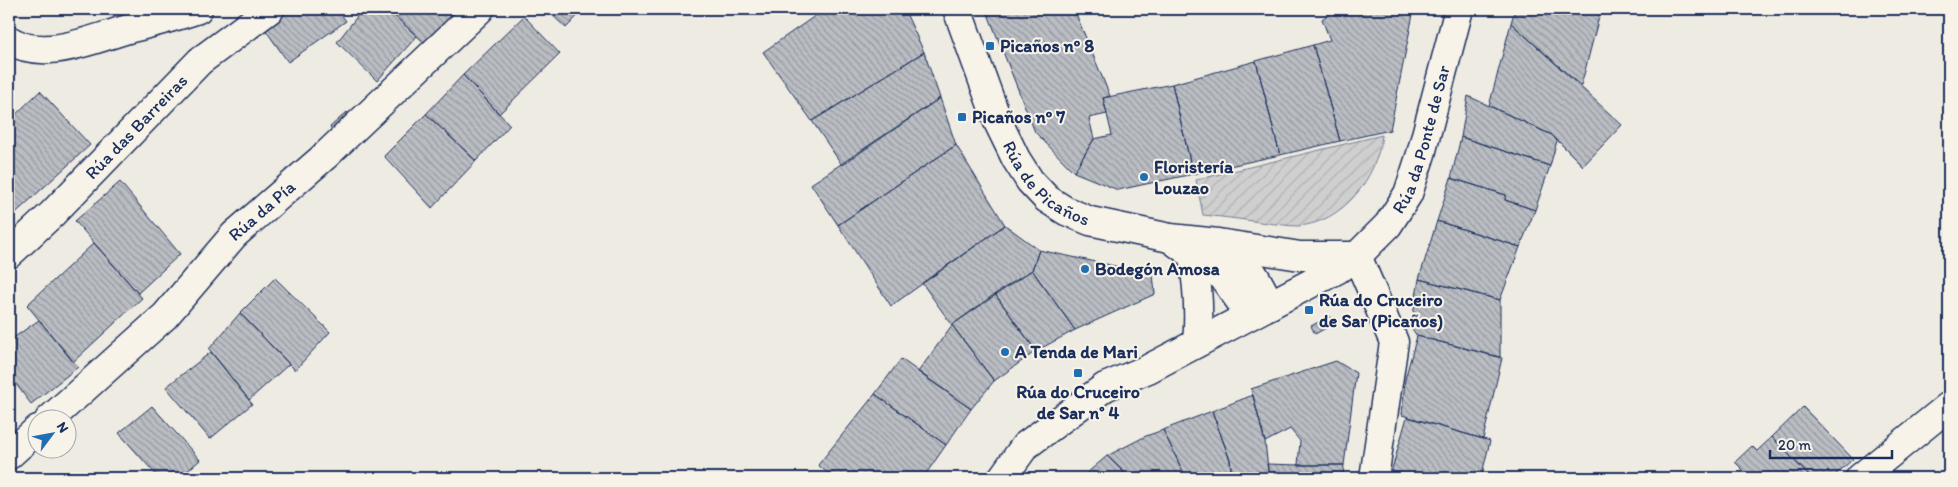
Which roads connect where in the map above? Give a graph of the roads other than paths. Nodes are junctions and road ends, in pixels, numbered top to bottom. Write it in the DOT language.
graph roads {
  1 [pos="198,9"];
  2 [pos="270,9"];
  3 [pos="480,9"];
  4 [pos="957,9"];
  5 [pos="1459,9"];
  6 [pos="9,40"];
  7 [pos="1170,238"];
  8 [pos="1218,243"];
  9 [pos="9,254"];
  10 [pos="1357,256"];
  11 [pos="1193,257"];
  12 [pos="1260,310"];
  13 [pos="1197,343"];
  14 [pos="1949,406"];
  15 [pos="60,410"];
  16 [pos="28,438"];
  17 [pos="9,455"];
  18 [pos="1002,478"];
  19 [pos="1374,478"];
  20 [pos="1860,478"];
  1 -- 6 [label="street"];
  2 -- 9 [label="street, Rúa das Barreiras"];
  3 -- 15 [label="street, Rúa da Pía"];
  4 -- 7 [label="street, Rúa de Picaños"];
  5 -- 10 [label="street, Rúa da Ponte de Sar"];
  7 -- 8 [label="street, Rúa de Picaños"];
  7 -- 11 [label="street, Rúa de Picaños"];
  8 -- 10 [label="street, Rúa de Picaños"];
  8 -- 12 [label="street, Rúa de Picaños"];
  10 -- 12 [label="street, Rúa da Ponte de Sar"];
  10 -- 19 [label="street"];
  11 -- 12 [label="street, Rúa de Picaños"];
  11 -- 13 [label="street"];
  12 -- 13 [label="street, Rúa da Ponte de Sar"];
  13 -- 18 [label="street, Rúa da Ponte de Sar"];
  14 -- 20 [label="street"];
  16 -- 17 [label="street"];
}
